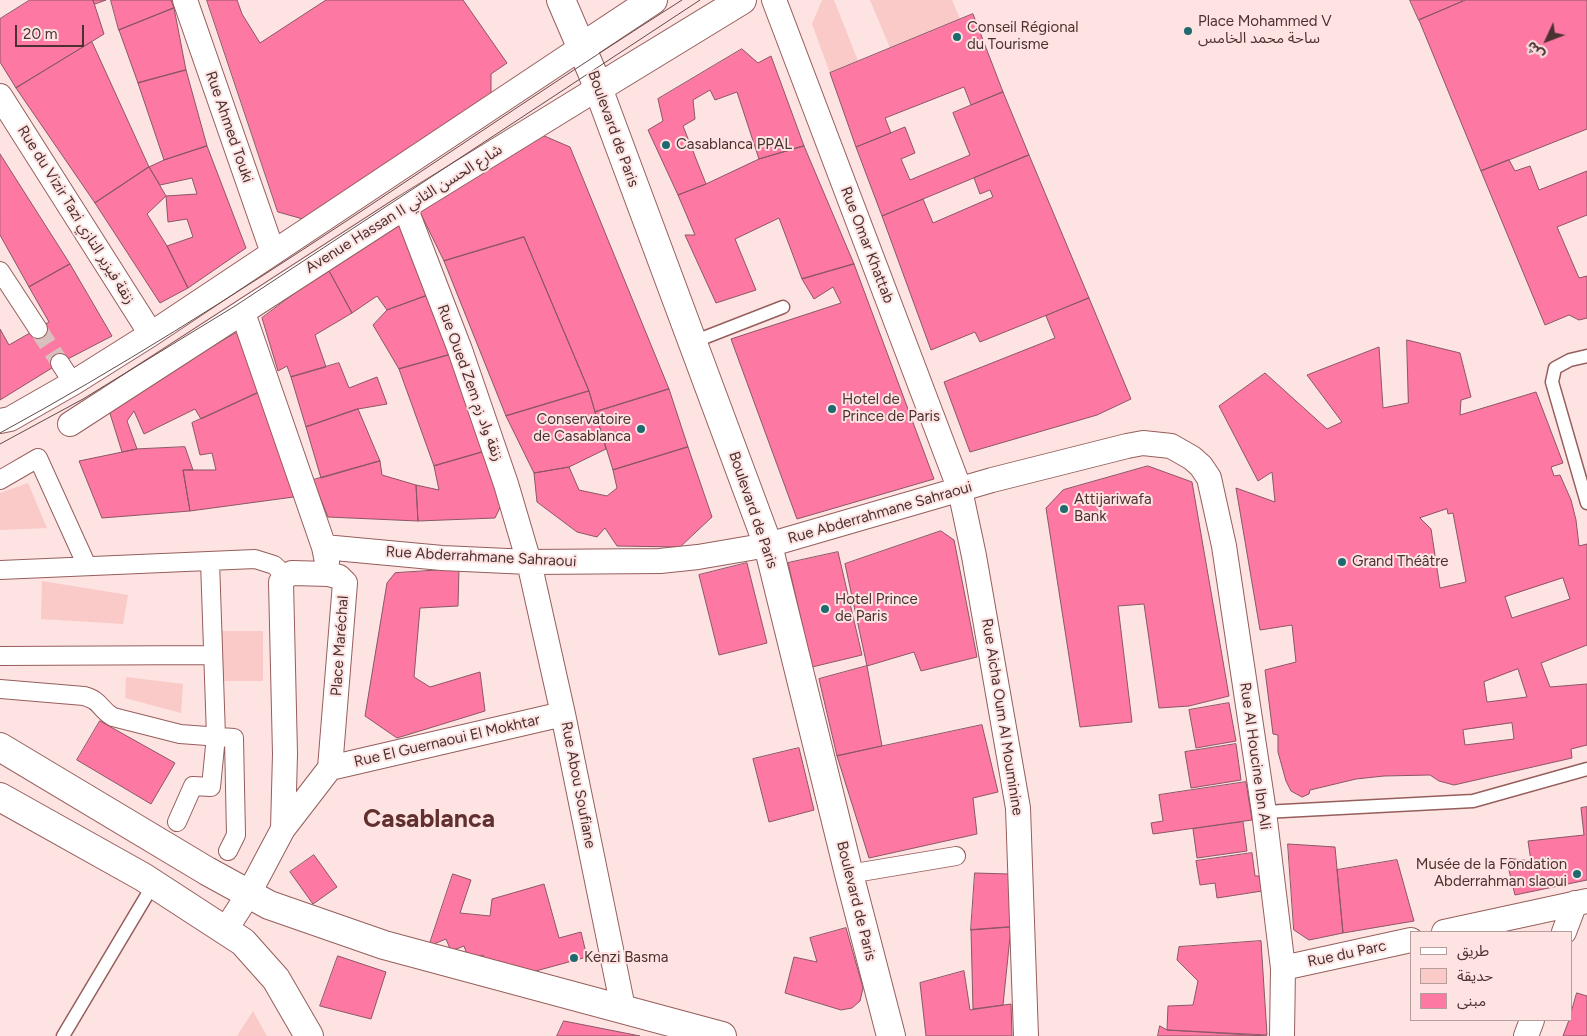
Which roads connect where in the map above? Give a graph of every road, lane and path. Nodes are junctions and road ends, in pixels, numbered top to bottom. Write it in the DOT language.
graph roads {
  1 [pos="184,0"];
  2 [pos="561,0"];
  3 [pos="653,0"];
  4 [pos="742,0"];
  5 [pos="774,0"];
  6 [pos="582,47"];
  7 [pos="598,88"];
  8 [pos="0,96"];
  9 [pos="404,207"];
  10 [pos="273,253"];
  11 [pos="0,271"];
  12 [pos="783,307"];
  13 [pos="243,313"];
  14 [pos="38,329"];
  15 [pos="151,334"];
  16 [pos="693,342"];
  17 [pos="1587,356"];
  18 [pos="60,363"];
  19 [pos="73,383"];
  20 [pos="0,421"];
  21 [pos="70,424"];
  22 [pos="1,477"];
  23 [pos="1209,478"];
  24 [pos="960,490"];
  25 [pos="1587,503"];
  26 [pos="768,545"];
  27 [pos="324,548"];
  28 [pos="210,561"];
  29 [pos="529,562"];
  30 [pos="87,566"];
  31 [pos="0,570"];
  32 [pos="329,574"];
  33 [pos="286,576"];
  34 [pos="213,655"];
  35 [pos="0,656"];
  36 [pos="0,689"];
  37 [pos="564,714"];
  38 [pos="216,736"];
  39 [pos="0,748"];
  40 [pos="330,768"];
  41 [pos="1587,769"];
  42 [pos="0,797"];
  43 [pos="1264,812"];
  44 [pos="176,822"];
  45 [pos="283,829"];
  46 [pos="228,851"];
  47 [pos="956,856"];
  48 [pos="849,874"];
  49 [pos="153,885"];
  50 [pos="248,895"];
  51 [pos="1581,902"];
  52 [pos="1449,931"];
  53 [pos="1565,931"];
  54 [pos="234,935"];
  55 [pos="1410,940"];
  56 [pos="1283,968"];
  57 [pos="623,1008"];
  58 [pos="1532,1021"];
  59 [pos="63,1036"];
  60 [pos="309,1036"];
  61 [pos="722,1036"];
  62 [pos="891,1036"];
  63 [pos="1026,1036"];
  64 [pos="1282,1036"];
  65 [pos="1526,1036"];
  1 -- 10 [label="street, Rue Ahmed Touki"];
  2 -- 6 [label="main road, Boulevard de Paris"];
  3 -- 6 [label="main road"];
  4 -- 7 [label="main road, Avenue Hassan II شارع الحسن الثاني"];
  5 -- 24 [label="street, Rue Omar Khattab"];
  6 -- 7 [label="main road, Boulevard de Paris"];
  6 -- 10 [label="street"];
  7 -- 9 [label="street, Avenue Hassan II شارع الحسن الثاني"];
  7 -- 16 [label="main road, Boulevard de Paris"];
  8 -- 15 [label="street, Rue du Vizir Tazi زنقة فيزير التازي"];
  9 -- 13 [label="street, Avenue Hassan II شارع الحسن الثاني"];
  9 -- 29 [label="street, Rue Oued Zem زنقة واد زم"];
  10 -- 15 [label="street"];
  11 -- 14 [label="street"];
  12 -- 16 [label="lane"];
  13 -- 21 [label="street, Avenue Hassan II شارع الحسن الثاني"];
  13 -- 27 [label="street"];
  15 -- 19 [label="street"];
  16 -- 26 [label="main road, Boulevard de Paris"];
  17 -- 25 [label="lane"];
  18 -- 19 [label="street"];
  19 -- 20 [label="street"];
  22 -- 30 [label="street"];
  23 -- 24 [label="street, Rue Abderrahmane Sahraoui"];
  23 -- 43 [label="street, Rue Al Houcine Ibn Ali"];
  24 -- 26 [label="street, Rue Abderrahmane Sahraoui"];
  24 -- 63 [label="street, Rue Aicha Oum Al Mouminine"];
  26 -- 29 [label="street, Rue Abderrahmane Sahraoui"];
  26 -- 48 [label="main road, Boulevard de Paris"];
  27 -- 29 [label="street, Rue Abderrahmane Sahraoui"];
  27 -- 32 [label="street"];
  28 -- 30 [label="street"];
  28 -- 33 [label="street"];
  28 -- 34 [label="street"];
  29 -- 37 [label="street, Rue Abou Soufiane"];
  30 -- 31 [label="street"];
  32 -- 33 [label="street, Place Maréchal"];
  32 -- 40 [label="street, Place Maréchal"];
  33 -- 45 [label="street"];
  34 -- 35 [label="street"];
  34 -- 38 [label="street"];
  36 -- 38 [label="street"];
  37 -- 40 [label="street, Rue El Guernaoui El Mokhtar"];
  37 -- 57 [label="street, Rue Abou Soufiane"];
  38 -- 44 [label="street"];
  38 -- 46 [label="street"];
  39 -- 50 [label="main road"];
  40 -- 45 [label="street"];
  41 -- 43 [label="lane"];
  42 -- 49 [label="main road"];
  43 -- 56 [label="street, Rue Al Houcine Ibn Ali"];
  45 -- 50 [label="street"];
  47 -- 48 [label="street"];
  48 -- 62 [label="main road, Boulevard de Paris"];
  49 -- 54 [label="main road"];
  49 -- 59 [label="lane"];
  50 -- 54 [label="street"];
  50 -- 57 [label="main road"];
  51 -- 52 [label="street"];
  51 -- 53 [label="street"];
  54 -- 60 [label="main road"];
  55 -- 56 [label="street, Rue du Parc"];
  56 -- 64 [label="street, Rue Al Houcine Ibn Ali"];
  57 -- 61 [label="main road"];
  58 -- 65 [label="street"];
}
